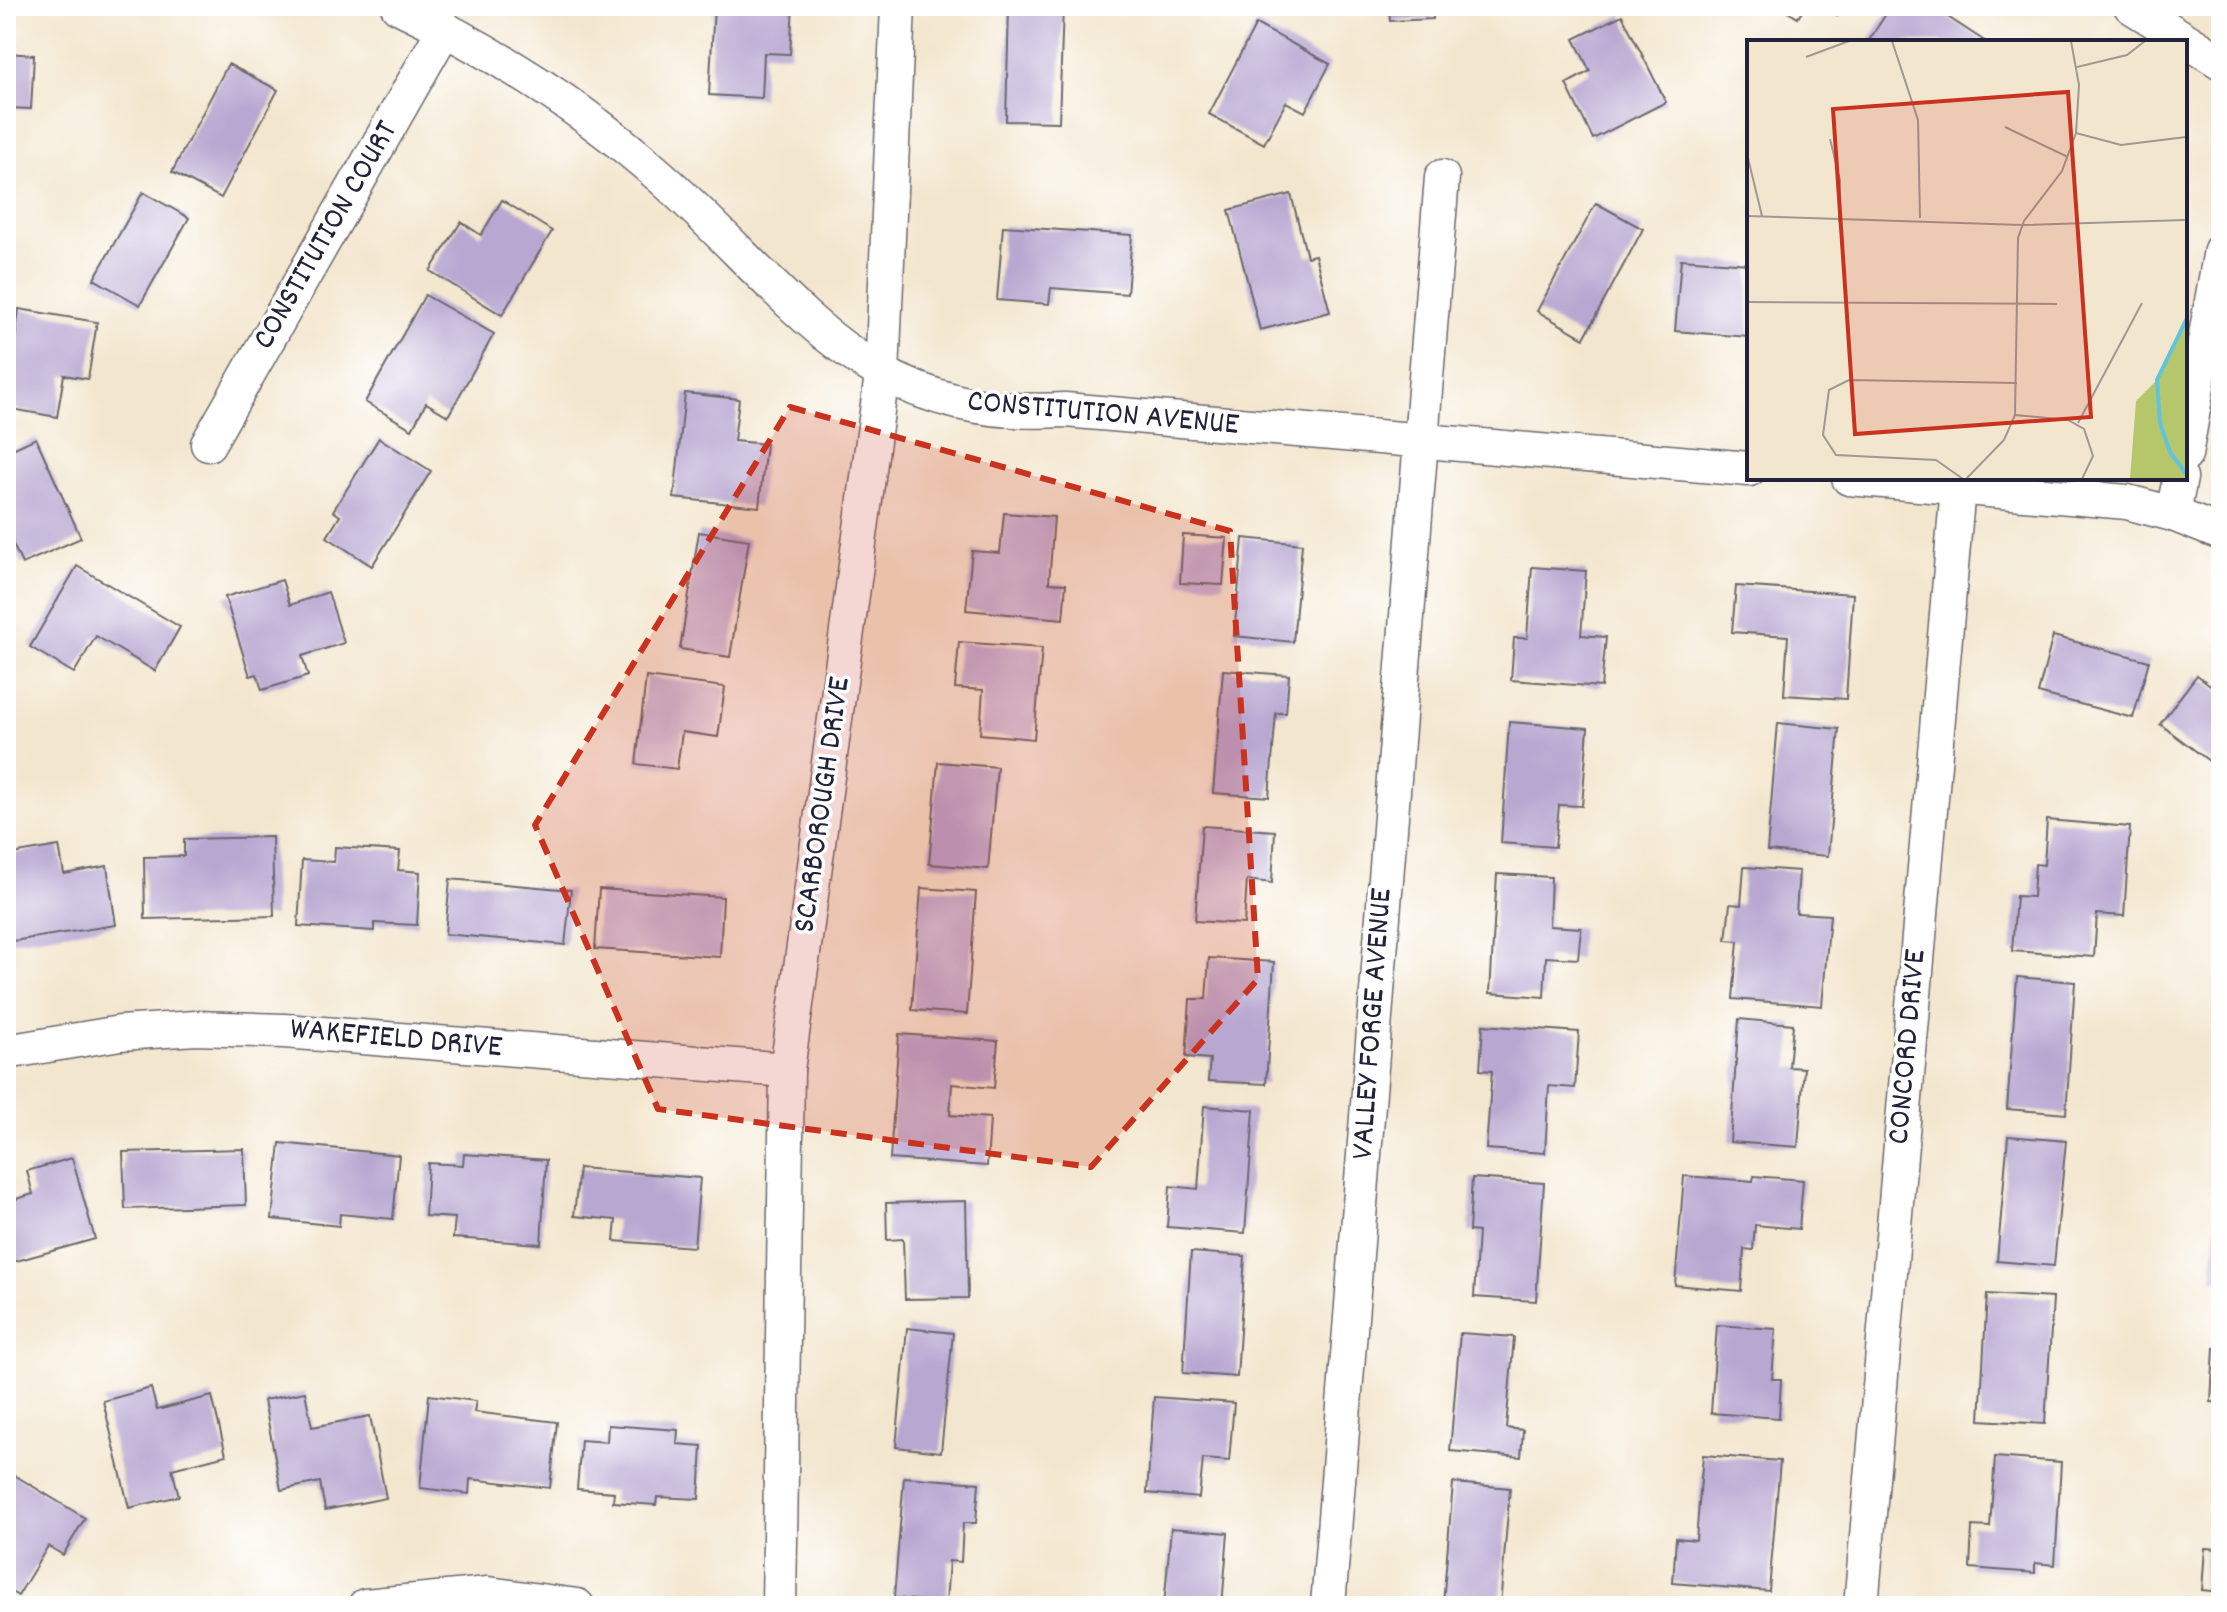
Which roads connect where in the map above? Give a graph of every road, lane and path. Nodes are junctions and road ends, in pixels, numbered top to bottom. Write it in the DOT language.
graph roads {
  1 [pos="398,6"];
  2 [pos="898,6"];
  3 [pos="2131,6"];
  4 [pos="445,28"];
  5 [pos="2186,40"];
  6 [pos="2187,41"];
  7 [pos="2221,62"];
  8 [pos="1442,177"];
  9 [pos="2221,250"];
  10 [pos="882,375"];
  11 [pos="1419,441"];
  12 [pos="208,444"];
  13 [pos="2187,444"];
  14 [pos="1747,469"];
  15 [pos="1873,480"];
  16 [pos="2180,480"];
  17 [pos="1958,487"];
  18 [pos="2173,514"];
  19 [pos="2221,533"];
  20 [pos="6,1052"];
  21 [pos="787,1070"];
  22 [pos="365,1606"];
  23 [pos="577,1606"];
  24 [pos="779,1606"];
  25 [pos="1328,1606"];
  26 [pos="1861,1606"];
  1 -- 4 [label="street, CONSTITUTION AVENUE"];
  2 -- 10 [label="street, SCARBOROUGH DRIVE"];
  3 -- 5 [label="street"];
  4 -- 10 [label="street, CONSTITUTION AVENUE"];
  4 -- 12 [label="street, CONSTITUTION COURT"];
  6 -- 7 [label="street"];
  8 -- 11 [label="street, VALLEY FORGE AVENUE"];
  9 -- 13 [label="street"];
  10 -- 11 [label="street, CONSTITUTION AVENUE"];
  10 -- 21 [label="street, SCARBOROUGH DRIVE"];
  11 -- 14 [label="street, CONSTITUTION AVENUE"];
  11 -- 25 [label="street, VALLEY FORGE AVENUE"];
  15 -- 17 [label="street"];
  16 -- 18 [label="street"];
  17 -- 18 [label="street"];
  17 -- 26 [label="street, CONCORD DRIVE"];
  18 -- 19 [label="street"];
  20 -- 21 [label="street, WAKEFIELD DRIVE"];
  21 -- 24 [label="street, SCARBOROUGH DRIVE"];
  22 -- 23 [label="street"];
}
